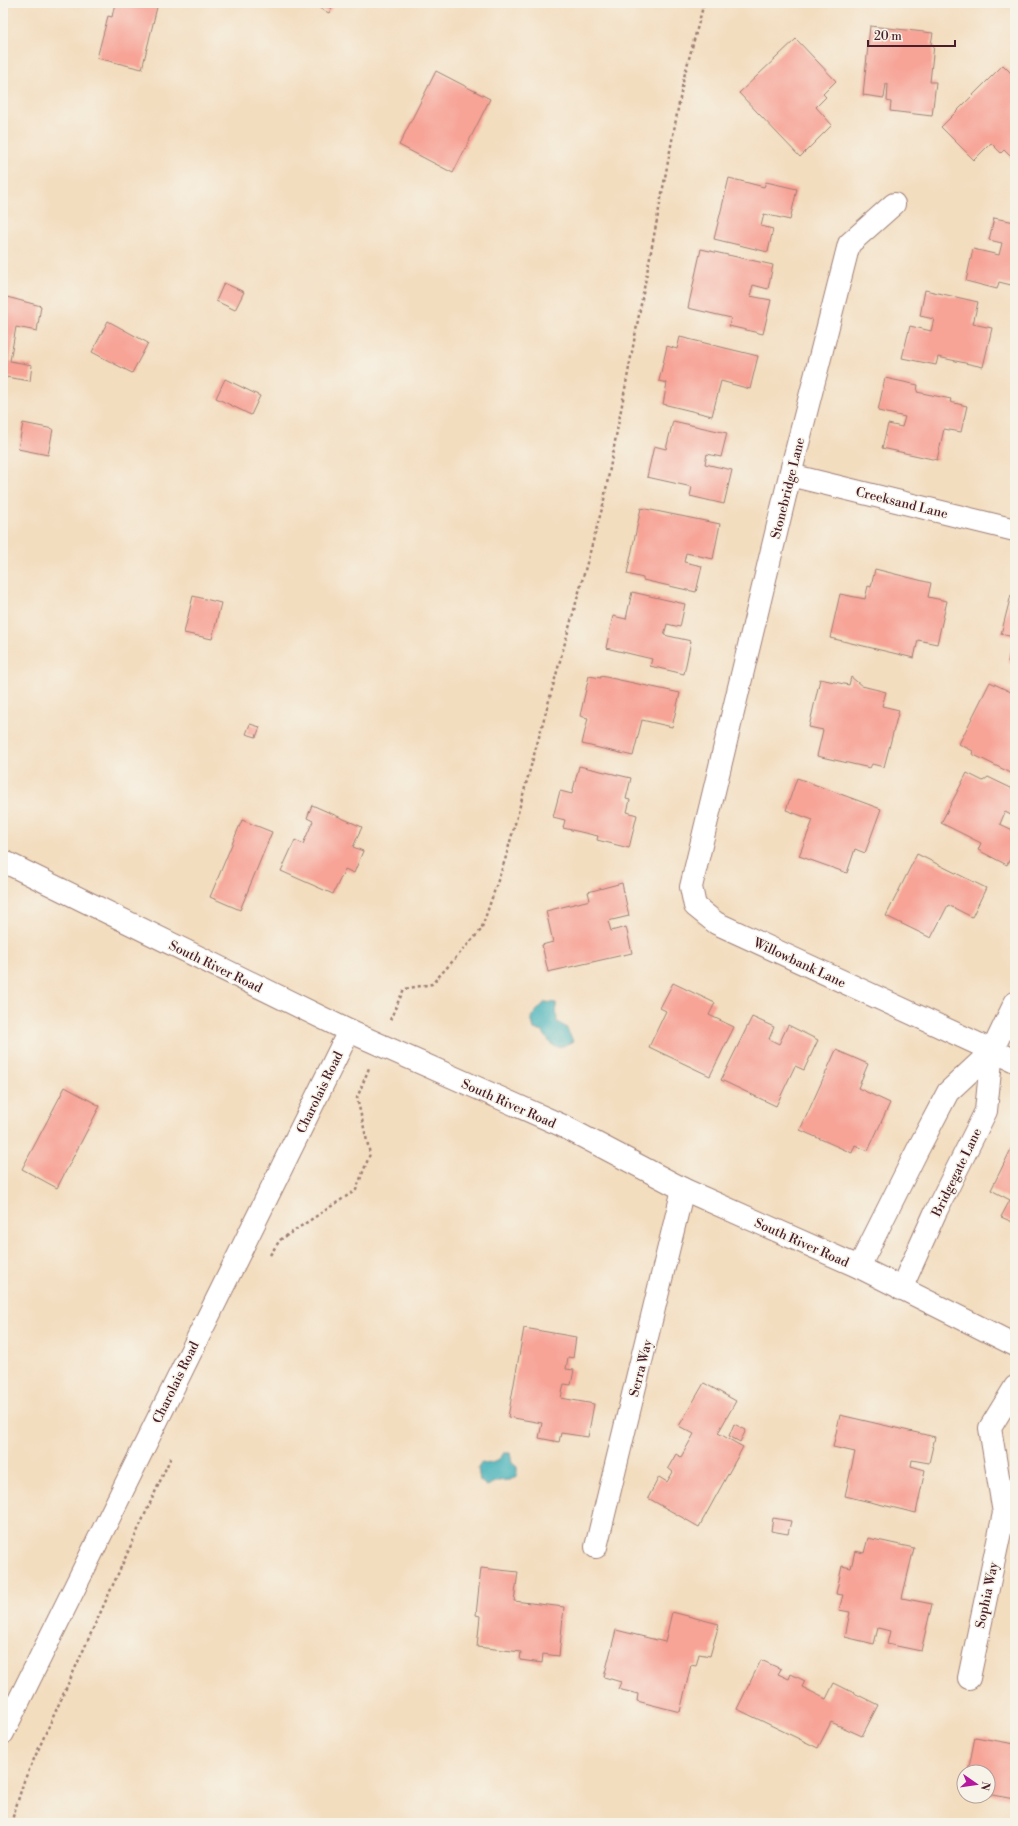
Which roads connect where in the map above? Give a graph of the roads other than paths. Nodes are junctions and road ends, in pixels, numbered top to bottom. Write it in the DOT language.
graph roads {
  1 [pos="894,204"];
  2 [pos="790,474"];
  3 [pos="1015,530"];
  4 [pos="714,791"];
  5 [pos="3,861"];
  6 [pos="1015,1003"];
  7 [pos="349,1031"];
  8 [pos="992,1051"];
  9 [pos="1015,1061"];
  10 [pos="683,1189"];
  11 [pos="859,1267"];
  12 [pos="901,1288"];
  13 [pos="1015,1345"];
  14 [pos="1015,1387"];
  15 [pos="1009,1509"];
  16 [pos="596,1547"];
  17 [pos="969,1678"];
  18 [pos="3,1733"];
  1 -- 2 [label="street, Stonebridge Lane"];
  2 -- 3 [label="street, Creeksand Lane"];
  2 -- 4 [label="street, Stonebridge Lane"];
  4 -- 8 [label="street, Willowbank Lane"];
  5 -- 7 [label="street, South River Road"];
  6 -- 8 [label="street, Bridgegate Lane"];
  7 -- 10 [label="street, South River Road"];
  7 -- 18 [label="street, Charolais Road"];
  8 -- 9 [label="street, Willowbank Lane"];
  8 -- 11 [label="street, Bridgegate Lane"];
  8 -- 12 [label="street, Bridgegate Lane"];
  10 -- 11 [label="street, South River Road"];
  10 -- 16 [label="street, Serra Way"];
  11 -- 12 [label="street, South River Road"];
  12 -- 13 [label="street, South River Road"];
  14 -- 15 [label="street, Sophia Way"];
  15 -- 17 [label="street, Sophia Way"];
}
